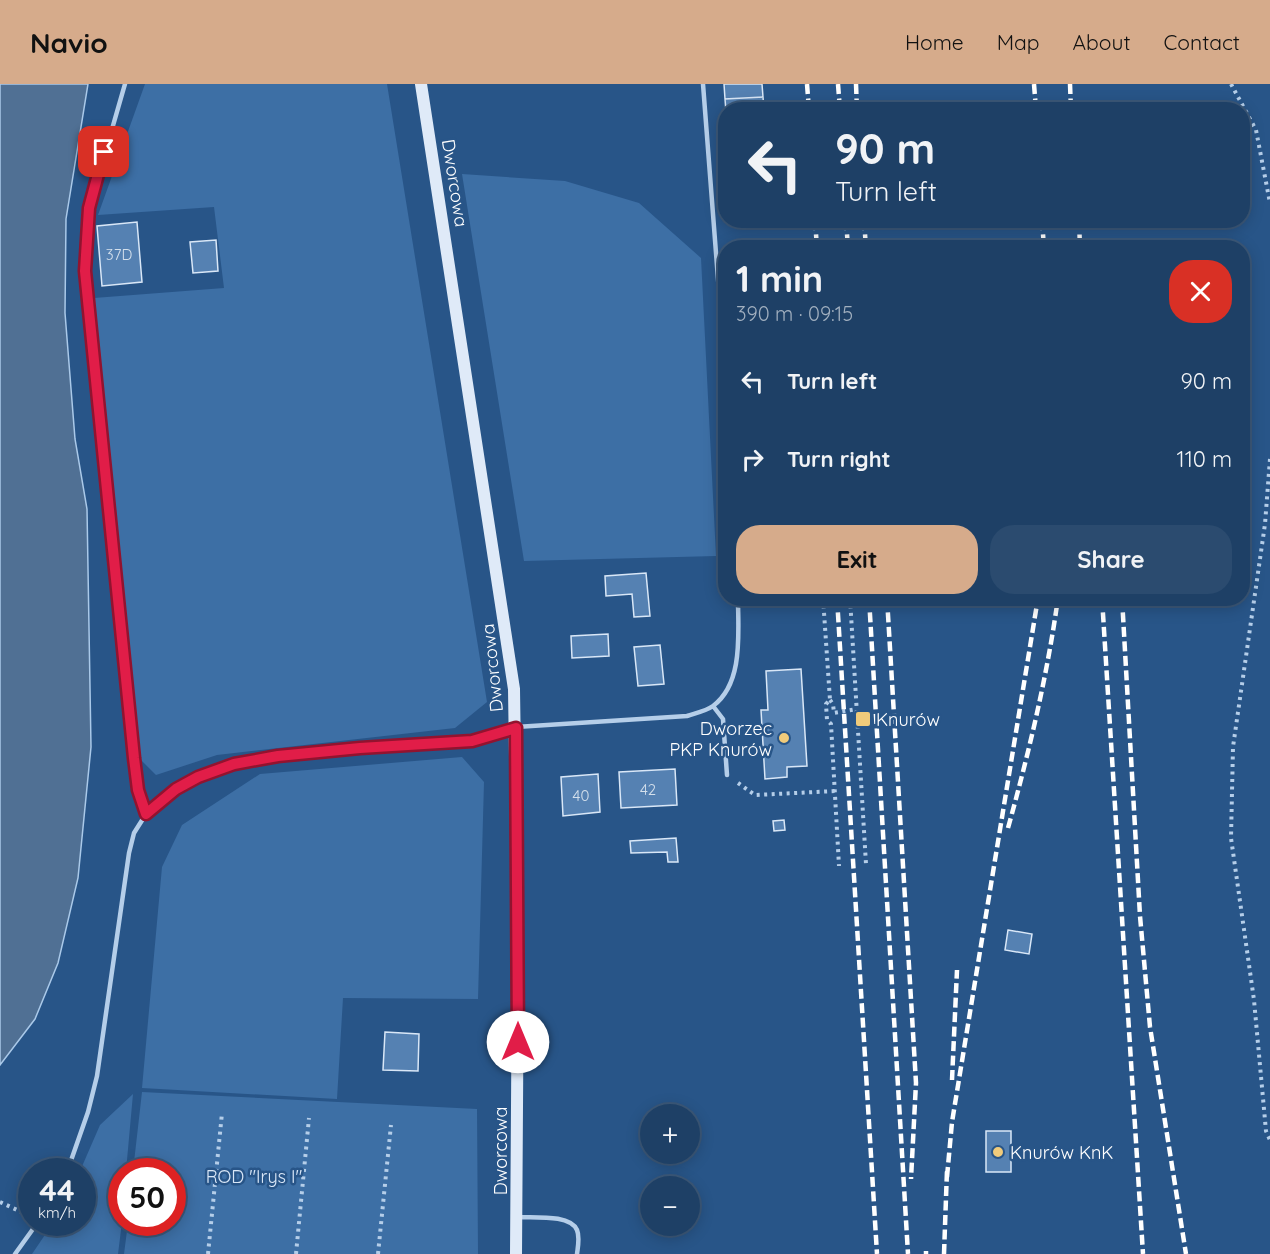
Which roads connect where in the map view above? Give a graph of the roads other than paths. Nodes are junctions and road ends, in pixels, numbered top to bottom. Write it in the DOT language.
graph roads {
  1 [pos="125,84"];
  2 [pos="421,84"];
  3 [pos="703,84"];
  4 [pos="718,279"];
  5 [pos="738,606"];
  6 [pos="713,706"];
  7 [pos="516,728"];
  8 [pos="727,775"];
  9 [pos="146,814"];
  10 [pos="72,1158"];
  11 [pos="517,1217"];
  12 [pos="28,1236"];
  13 [pos="15,1254"];
  14 [pos="516,1254"];
  15 [pos="578,1254"];
  1 -- 9 [label="lane"];
  2 -- 7 [label="main road, Dworcowa"];
  3 -- 4 [label="lane"];
  5 -- 6 [label="lane"];
  6 -- 7 [label="lane"];
  6 -- 8 [label="lane"];
  7 -- 9 [label="lane"];
  7 -- 11 [label="main road, Dworcowa"];
  9 -- 10 [label="lane"];
  11 -- 14 [label="main road, Dworcowa"];
  11 -- 15 [label="lane"];
  12 -- 13 [label="lane"];
}
